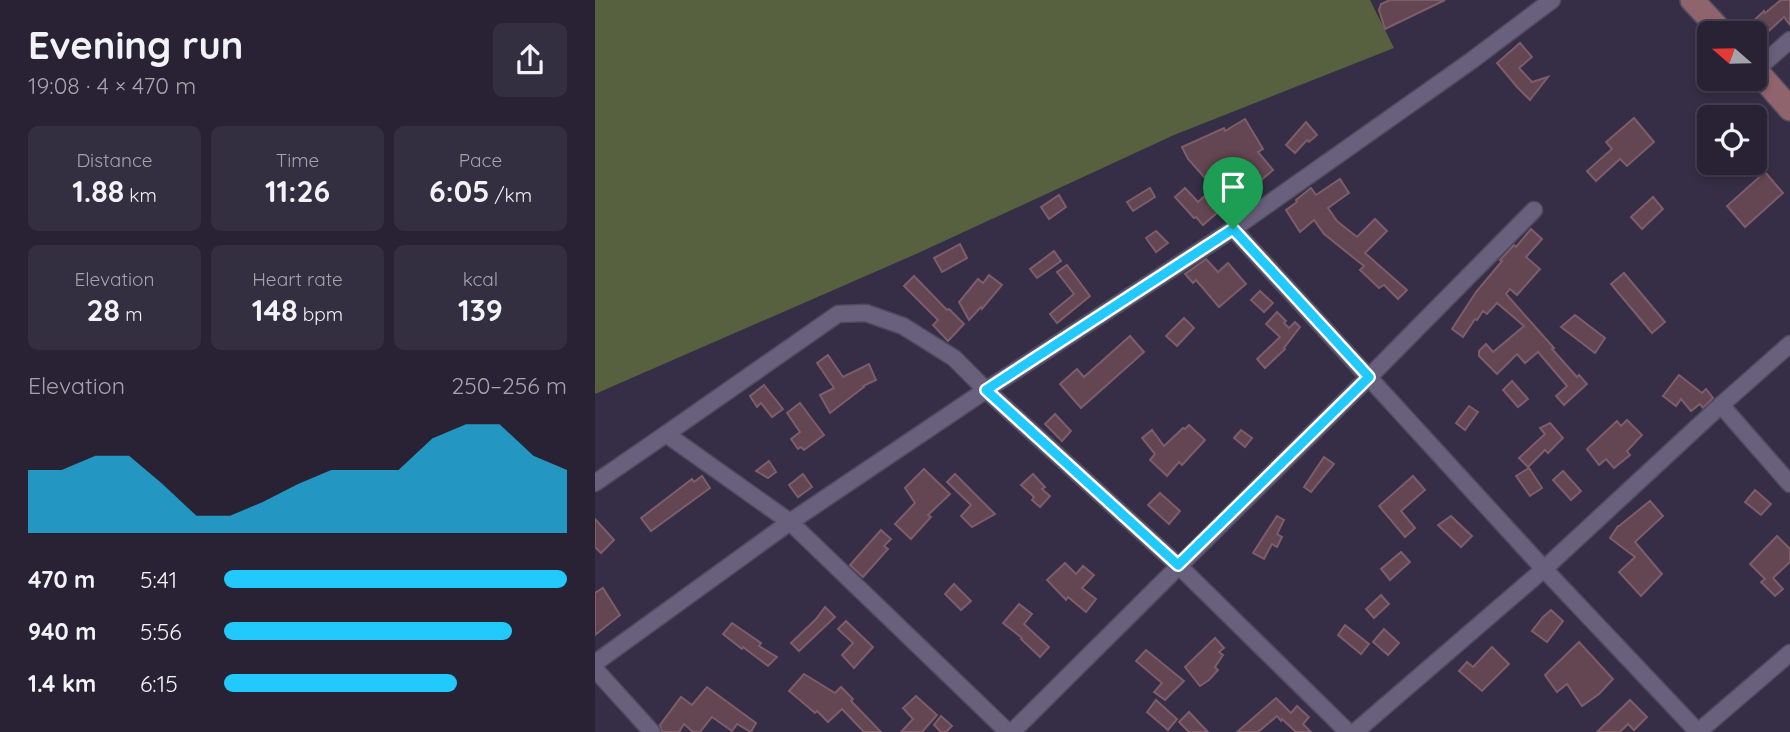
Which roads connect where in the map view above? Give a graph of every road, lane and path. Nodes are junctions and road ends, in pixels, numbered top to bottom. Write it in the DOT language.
graph roads {
  1 [pos="1552,0"];
  2 [pos="1692,0"];
  3 [pos="1712,21"];
  4 [pos="1790,40"];
  5 [pos="1767,60"];
  6 [pos="1767,82"];
  7 [pos="1790,109"];
  8 [pos="1534,210"];
  9 [pos="1233,229"];
  10 [pos="1790,344"];
  11 [pos="1369,377"];
  12 [pos="986,390"];
  13 [pos="1721,405"];
  14 [pos="666,434"];
  15 [pos="595,483"];
  16 [pos="1790,484"];
  17 [pos="790,522"];
  18 [pos="1178,565"];
  19 [pos="1544,569"];
  20 [pos="1790,653"];
  21 [pos="595,663"];
  22 [pos="595,669"];
  23 [pos="652,732"];
  24 [pos="1010,732"];
  25 [pos="1348,732"];
  26 [pos="1355,732"];
  27 [pos="1698,732"];
  1 -- 9 [label="street"];
  2 -- 3 [label="main road"];
  4 -- 5 [label="street"];
  6 -- 7 [label="main road"];
  8 -- 11 [label="street"];
  9 -- 11 [label="street"];
  9 -- 12 [label="street"];
  10 -- 13 [label="street"];
  11 -- 18 [label="street"];
  11 -- 19 [label="street"];
  12 -- 14 [label="street"];
  12 -- 17 [label="street"];
  12 -- 18 [label="street"];
  13 -- 16 [label="street"];
  13 -- 19 [label="street"];
  14 -- 15 [label="street"];
  14 -- 17 [label="street"];
  17 -- 21 [label="street"];
  17 -- 24 [label="street"];
  18 -- 24 [label="street"];
  18 -- 25 [label="street"];
  19 -- 26 [label="street"];
  19 -- 27 [label="street"];
  20 -- 27 [label="street"];
  22 -- 23 [label="street"];
}
